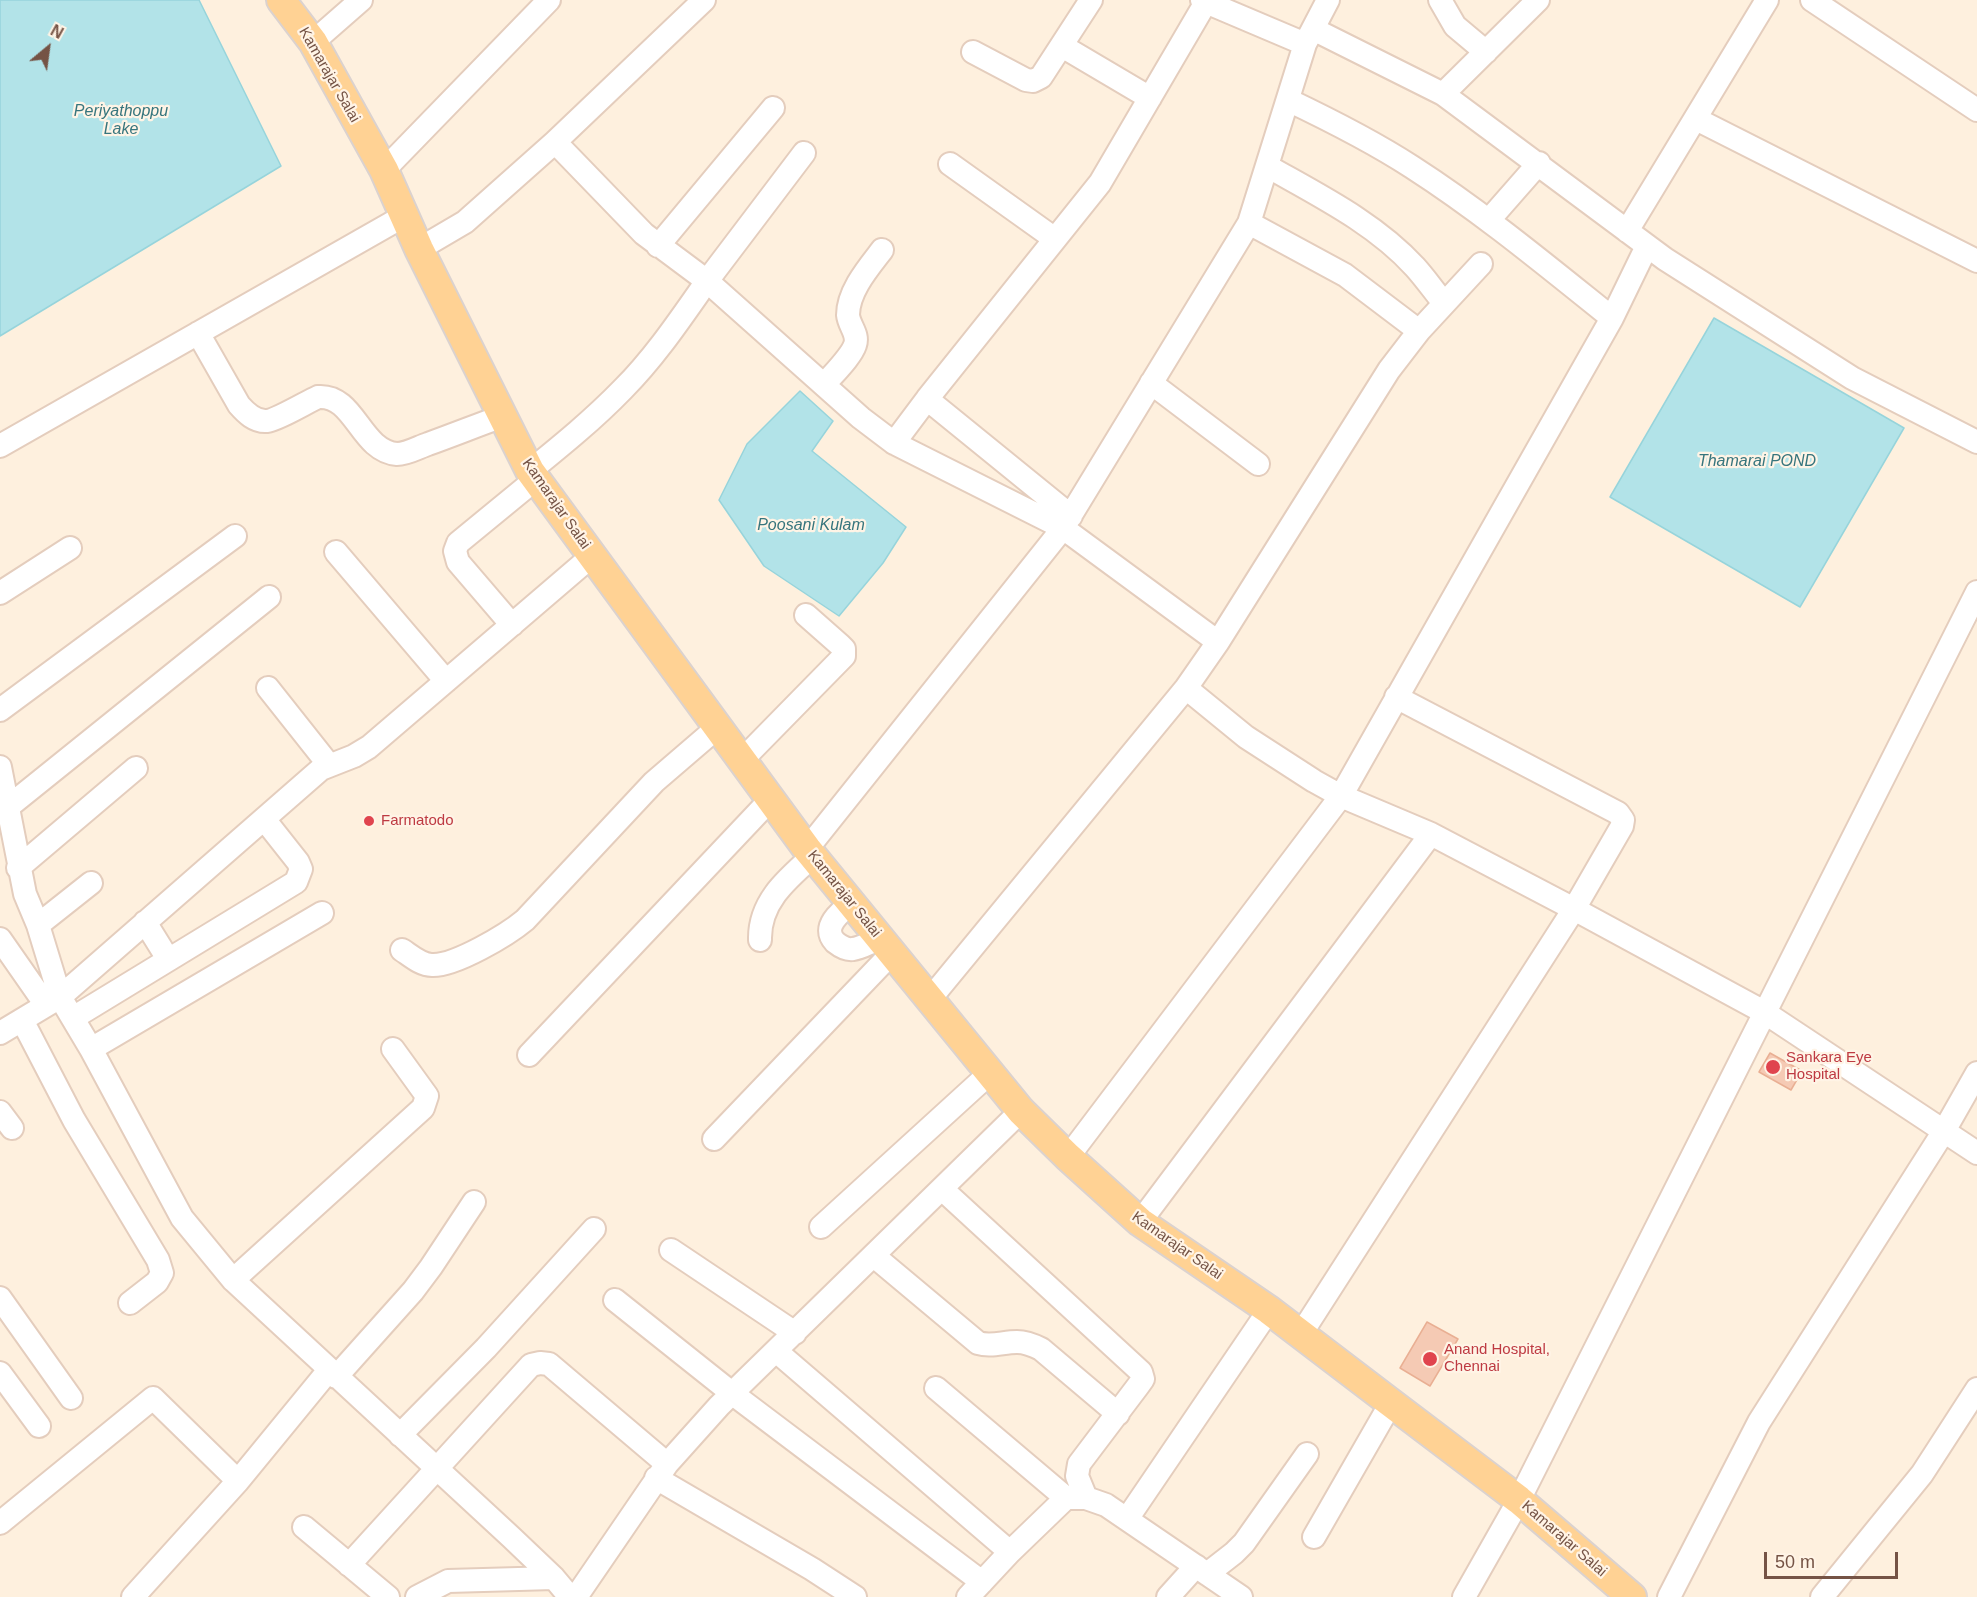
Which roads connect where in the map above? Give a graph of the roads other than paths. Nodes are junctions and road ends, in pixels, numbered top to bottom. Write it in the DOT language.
graph roads {
  1 [pos="281,0"];
  2 [pos="361,0"];
  3 [pos="549,0"];
  4 [pos="704,0"];
  5 [pos="1091,0"];
  6 [pos="1328,0"];
  7 [pos="1440,0"];
  8 [pos="1538,0"];
  9 [pos="1767,0"];
  10 [pos="1812,0"];
  11 [pos="1205,1"];
  12 [pos="1309,36"];
  13 [pos="313,42"];
  14 [pos="1062,46"];
  15 [pos="973,52"];
  16 [pos="1485,52"];
  17 [pos="1443,94"];
  18 [pos="1150,98"];
  19 [pos="1288,100"];
  20 [pos="773,108"];
  21 [pos="1977,110"];
  22 [pos="1696,119"];
  23 [pos="555,142"];
  24 [pos="804,153"];
  25 [pos="1539,163"];
  26 [pos="950,164"];
  27 [pos="1267,166"];
  28 [pos="384,170"];
  29 [pos="404,216"];
  30 [pos="1488,220"];
  31 [pos="1249,223"];
  32 [pos="1627,231"];
  33 [pos="1055,239"];
  34 [pos="658,246"];
  35 [pos="1647,246"];
  36 [pos="419,249"];
  37 [pos="882,249"];
  38 [pos="1977,261"];
  39 [pos="1480,264"];
  40 [pos="707,281"];
  41 [pos="1444,303"];
  42 [pos="1612,318"];
  43 [pos="1419,331"];
  44 [pos="198,333"];
  45 [pos="1151,383"];
  46 [pos="824,385"];
  47 [pos="927,399"];
  48 [pos="503,416"];
  49 [pos="1977,442"];
  50 [pos="894,443"];
  51 [pos="0,446"];
  52 [pos="1001,459"];
  53 [pos="1258,464"];
  54 [pos="533,475"];
  55 [pos="983,487"];
  56 [pos="1067,522"];
  57 [pos="235,536"];
  58 [pos="70,548"];
  59 [pos="336,552"];
  60 [pos="592,556"];
  61 [pos="1977,592"];
  62 [pos="0,593"];
  63 [pos="269,597"];
  64 [pos="806,615"];
  65 [pos="512,625"];
  66 [pos="1218,642"];
  67 [pos="446,681"];
  68 [pos="268,687"];
  69 [pos="1186,688"];
  70 [pos="1396,697"];
  71 [pos="0,710"];
  72 [pos="718,727"];
  73 [pos="742,760"];
  74 [pos="329,765"];
  75 [pos="0,767"];
  76 [pos="136,768"];
  77 [pos="1341,795"];
  78 [pos="771,799"];
  79 [pos="8,807"];
  80 [pos="264,819"];
  81 [pos="1431,834"];
  82 [pos="810,853"];
  83 [pos="18,868"];
  84 [pos="91,883"];
  85 [pos="852,903"];
  86 [pos="1574,909"];
  87 [pos="322,913"];
  88 [pos="145,922"];
  89 [pos="38,925"];
  90 [pos="0,939"];
  91 [pos="760,940"];
  92 [pos="886,946"];
  93 [pos="402,951"];
  94 [pos="168,959"];
  95 [pos="930,999"];
  96 [pos="53,1001"];
  97 [pos="1764,1012"];
  98 [pos="73,1018"];
  99 [pos="22,1020"];
  100 [pos="0,1034"];
  101 [pos="91,1049"];
  102 [pos="393,1049"];
  103 [pos="528,1055"];
  104 [pos="1977,1072"];
  105 [pos="990,1073"];
  106 [pos="1021,1111"];
  107 [pos="1944,1131"];
  108 [pos="714,1139"];
  109 [pos="1977,1153"];
  110 [pos="1068,1157"];
  111 [pos="942,1189"];
  112 [pos="474,1202"];
  113 [pos="1140,1222"];
  114 [pos="821,1227"];
  115 [pos="594,1229"];
  116 [pos="671,1250"];
  117 [pos="874,1256"];
  118 [pos="233,1280"];
  119 [pos="0,1298"];
  120 [pos="615,1300"];
  121 [pos="130,1303"];
  122 [pos="1269,1310"];
  123 [pos="795,1333"];
  124 [pos="1301,1334"];
  125 [pos="776,1351"];
  126 [pos="0,1373"];
  127 [pos="332,1374"];
  128 [pos="936,1388"];
  129 [pos="1977,1389"];
  130 [pos="732,1394"];
  131 [pos="71,1398"];
  132 [pos="1391,1403"];
  133 [pos="1118,1414"];
  134 [pos="39,1425"];
  135 [pos="400,1435"];
  136 [pos="1307,1454"];
  137 [pos="436,1468"];
  138 [pos="662,1471"];
  139 [pos="238,1481"];
  140 [pos="1076,1498"];
  141 [pos="1519,1500"];
  142 [pos="1127,1519"];
  143 [pos="0,1523"];
  144 [pos="304,1527"];
  145 [pos="1314,1537"];
  146 [pos="1010,1552"];
  147 [pos="349,1565"];
  148 [pos="1202,1570"];
  149 [pos="554,1578"];
  150 [pos="975,1590"];
  151 [pos="133,1597"];
  152 [pos="388,1597"];
  153 [pos="417,1597"];
  154 [pos="570,1597"];
  155 [pos="576,1597"];
  156 [pos="855,1597"];
  157 [pos="1168,1597"];
  158 [pos="1241,1597"];
  159 [pos="1464,1597"];
  160 [pos="1632,1597"];
  161 [pos="1669,1597"];
  162 [pos="1822,1597"];
  1 -- 13 [label="main road, Kamarajar Salai"];
  2 -- 13 [label="street"];
  3 -- 28 [label="street"];
  4 -- 23 [label="street"];
  5 -- 14 [label="street"];
  6 -- 12 [label="street"];
  7 -- 16 [label="street"];
  8 -- 16 [label="street"];
  9 -- 22 [label="street"];
  10 -- 21 [label="street"];
  11 -- 12 [label="street"];
  11 -- 18 [label="street"];
  12 -- 17 [label="street"];
  12 -- 19 [label="street"];
  13 -- 28 [label="main road, Kamarajar Salai"];
  14 -- 15 [label="street"];
  14 -- 18 [label="street"];
  16 -- 17 [label="street"];
  17 -- 25 [label="street"];
  18 -- 33 [label="street"];
  19 -- 27 [label="street"];
  19 -- 30 [label="street"];
  20 -- 34 [label="street"];
  22 -- 32 [label="street"];
  22 -- 38 [label="street"];
  23 -- 34 [label="street"];
  23 -- 36 [label="street"];
  24 -- 40 [label="street"];
  25 -- 30 [label="street"];
  25 -- 32 [label="street"];
  26 -- 33 [label="street"];
  27 -- 31 [label="street"];
  27 -- 41 [label="street"];
  28 -- 29 [label="main road, Kamarajar Salai"];
  29 -- 36 [label="main road, Kamarajar Salai"];
  29 -- 44 [label="street"];
  30 -- 42 [label="street"];
  31 -- 43 [label="street"];
  31 -- 45 [label="street"];
  32 -- 35 [label="street"];
  33 -- 47 [label="street"];
  34 -- 40 [label="street"];
  35 -- 42 [label="street"];
  35 -- 49 [label="street"];
  36 -- 48 [label="main road, Kamarajar Salai"];
  37 -- 46 [label="street"];
  39 -- 41 [label="street"];
  40 -- 46 [label="street"];
  40 -- 54 [label="street"];
  41 -- 43 [label="street"];
  42 -- 70 [label="street"];
  43 -- 66 [label="street"];
  44 -- 48 [label="street"];
  44 -- 51 [label="street"];
  45 -- 53 [label="street"];
  45 -- 56 [label="street"];
  46 -- 50 [label="street"];
  47 -- 50 [label="street"];
  47 -- 52 [label="street"];
  48 -- 54 [label="main road, Kamarajar Salai"];
  50 -- 55 [label="street"];
  52 -- 55 [label="street"];
  52 -- 56 [label="street"];
  54 -- 60 [label="main road, Kamarajar Salai"];
  54 -- 65 [label="street"];
  55 -- 56 [label="street"];
  56 -- 66 [label="street"];
  56 -- 82 [label="street"];
  57 -- 71 [label="street"];
  58 -- 62 [label="street"];
  59 -- 67 [label="street"];
  60 -- 65 [label="street"];
  60 -- 72 [label="main road, Kamarajar Salai"];
  61 -- 97 [label="street"];
  63 -- 79 [label="street"];
  64 -- 73 [label="street"];
  65 -- 67 [label="street"];
  66 -- 69 [label="street"];
  67 -- 74 [label="street"];
  68 -- 74 [label="street"];
  69 -- 77 [label="street"];
  69 -- 95 [label="street"];
  70 -- 77 [label="street"];
  70 -- 86 [label="street"];
  72 -- 73 [label="main road, Kamarajar Salai"];
  72 -- 93 [label="street"];
  73 -- 78 [label="main road, Kamarajar Salai"];
  74 -- 80 [label="street"];
  75 -- 79 [label="street"];
  76 -- 83 [label="street"];
  77 -- 81 [label="street"];
  77 -- 110 [label="street"];
  78 -- 82 [label="main road, Kamarajar Salai"];
  78 -- 103 [label="street"];
  79 -- 83 [label="street"];
  80 -- 88 [label="street"];
  80 -- 94 [label="street"];
  81 -- 86 [label="street"];
  81 -- 113 [label="street"];
  82 -- 85 [label="main road, Kamarajar Salai"];
  82 -- 91 [label="street"];
  83 -- 89 [label="street"];
  84 -- 89 [label="street"];
  85 -- 92 [label="main road, Kamarajar Salai"];
  85 -- 92 [label="street"];
  86 -- 97 [label="street"];
  86 -- 124 [label="street"];
  87 -- 101 [label="street"];
  88 -- 94 [label="street"];
  88 -- 96 [label="street"];
  89 -- 96 [label="street"];
  90 -- 96 [label="street"];
  92 -- 95 [label="main road, Kamarajar Salai"];
  92 -- 108 [label="street"];
  94 -- 98 [label="street"];
  95 -- 105 [label="main road, Kamarajar Salai"];
  96 -- 98 [label="street"];
  96 -- 99 [label="street"];
  97 -- 107 [label="street"];
  97 -- 141 [label="street"];
  98 -- 101 [label="street"];
  99 -- 100 [label="street"];
  99 -- 121 [label="street"];
  101 -- 118 [label="street"];
  102 -- 118 [label="street"];
  104 -- 107 [label="street"];
  105 -- 106 [label="main road, Kamarajar Salai"];
  105 -- 114 [label="street"];
  106 -- 110 [label="main road, Kamarajar Salai"];
  106 -- 111 [label="street"];
  107 -- 109 [label="street"];
  107 -- 161 [label="street"];
  110 -- 113 [label="main road, Kamarajar Salai"];
  111 -- 117 [label="street"];
  111 -- 133 [label="street"];
  112 -- 127 [label="street"];
  113 -- 122 [label="main road, Kamarajar Salai"];
  115 -- 135 [label="street"];
  116 -- 123 [label="street"];
  117 -- 123 [label="street"];
  117 -- 133 [label="street"];
  118 -- 127 [label="street"];
  119 -- 131 [label="street"];
  120 -- 130 [label="street"];
  122 -- 124 [label="main road, Kamarajar Salai"];
  122 -- 142 [label="street"];
  123 -- 125 [label="street"];
  124 -- 132 [label="main road, Kamarajar Salai"];
  125 -- 130 [label="street"];
  125 -- 146 [label="street"];
  126 -- 134 [label="street"];
  127 -- 135 [label="street"];
  127 -- 139 [label="street"];
  128 -- 140 [label="street"];
  129 -- 162 [label="street"];
  130 -- 138 [label="street"];
  130 -- 150 [label="street"];
  132 -- 141 [label="main road, Kamarajar Salai"];
  132 -- 145 [label="street"];
  133 -- 140 [label="street"];
  135 -- 137 [label="street"];
  136 -- 148 [label="street"];
  137 -- 138 [label="street"];
  137 -- 147 [label="street"];
  137 -- 149 [label="street"];
  138 -- 155 [label="street"];
  138 -- 156 [label="street"];
  139 -- 143 [label="street"];
  139 -- 151 [label="street"];
  140 -- 142 [label="street"];
  140 -- 146 [label="street"];
  141 -- 159 [label="street"];
  141 -- 160 [label="main road, Kamarajar Salai"];
  142 -- 148 [label="street"];
  144 -- 147 [label="street"];
  146 -- 150 [label="street"];
  147 -- 152 [label="street"];
  148 -- 157 [label="street"];
  148 -- 158 [label="street"];
  149 -- 153 [label="street"];
  149 -- 154 [label="street"];
}
